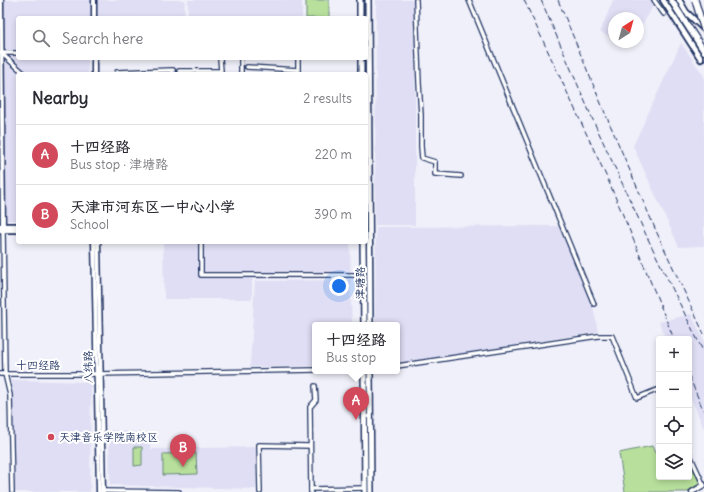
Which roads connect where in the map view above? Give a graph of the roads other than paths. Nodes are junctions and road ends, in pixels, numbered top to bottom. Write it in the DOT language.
graph roads {
  1 [pos="1,0"];
  2 [pos="94,0"];
  3 [pos="360,0"];
  4 [pos="368,0"];
  5 [pos="416,0"];
  6 [pos="469,0"];
  7 [pos="654,0"];
  8 [pos="662,0"];
  9 [pos="671,0"];
  10 [pos="679,0"];
  11 [pos="695,0"];
  12 [pos="664,14"];
  13 [pos="94,16"];
  14 [pos="360,16"];
  15 [pos="368,16"];
  16 [pos="704,29"];
  17 [pos="1,33"];
  18 [pos="704,51"];
  19 [pos="1,53"];
  20 [pos="16,53"];
  21 [pos="701,59"];
  22 [pos="94,60"];
  23 [pos="220,60"];
  24 [pos="241,60"];
  25 [pos="298,60"];
  26 [pos="361,60"];
  27 [pos="367,60"];
  28 [pos="247,67"];
  29 [pos="179,71"];
  30 [pos="23,72"];
  31 [pos="94,72"];
  32 [pos="117,72"];
  33 [pos="173,72"];
  34 [pos="241,72"];
  35 [pos="298,72"];
  36 [pos="361,72"];
  37 [pos="368,72"];
  38 [pos="368,93"];
  39 [pos="461,176"];
  40 [pos="16,226"];
  41 [pos="1,228"];
  42 [pos="368,228"];
  43 [pos="16,230"];
  44 [pos="368,241"];
  45 [pos="94,244"];
  46 [pos="98,244"];
  47 [pos="201,244"];
  48 [pos="363,244"];
  49 [pos="370,245"];
  50 [pos="363,275"];
  51 [pos="594,304"];
  52 [pos="364,322"];
  53 [pos="370,322"];
  54 [pos="400,366"];
  55 [pos="312,370"];
  56 [pos="0,374"];
  57 [pos="5,374"];
  58 [pos="99,374"];
  59 [pos="364,374"];
  60 [pos="370,374"];
  61 [pos="315,386"];
  62 [pos="656,390"];
  63 [pos="310,446"];
  64 [pos="692,460"];
  65 [pos="704,486"];
  66 [pos="311,490"];
  67 [pos="365,490"];
  68 [pos="12,492"];
  69 [pos="102,492"];
  70 [pos="179,492"];
  71 [pos="260,492"];
  72 [pos="371,492"];
  73 [pos="692,492"];
  1 -- 17 [label="street"];
  2 -- 13 [label="street"];
  3 -- 14 [label="main road"];
  4 -- 15 [label="main road, 津塘路"];
  5 -- 39 [label="street"];
  6 -- 51 [label="street"];
  7 -- 12 [label="street"];
  8 -- 21 [label="main road"];
  9 -- 18 [label="highway"];
  10 -- 16 [label="main road"];
  11 -- 16 [label="highway, bridge"];
  17 -- 19 [label="street"];
  19 -- 20 [label="street"];
  19 -- 30 [label="street"];
  19 -- 41 [label="street"];
  22 -- 31 [label="street"];
  23 -- 29 [label="street"];
  24 -- 34 [label="street"];
  25 -- 35 [label="street"];
  26 -- 36 [label="main road"];
  27 -- 37 [label="main road, 津塘路"];
  28 -- 35 [label="street"];
  32 -- 33 [label="street"];
  38 -- 42 [label="main road, 津塘路"];
  40 -- 41 [label="main road"];
  41 -- 43 [label="main road"];
  41 -- 57 [label="street"];
  42 -- 49 [label="main road, 津塘路"];
  44 -- 49 [label="main road"];
  45 -- 58 [label="street, 八纬路"];
  46 -- 58 [label="street, 八纬路"];
  47 -- 50 [label="street"];
  48 -- 50 [label="main road, 津塘路"];
  49 -- 53 [label="main road, 津塘路"];
  50 -- 52 [label="main road, 津塘路"];
  54 -- 62 [label="street"];
  55 -- 58 [label="street, 十四经路"];
  56 -- 57 [label="street, 十四经路"];
  57 -- 58 [label="street, 十四经路"];
  57 -- 68 [label="street"];
  58 -- 69 [label="street, 八纬路"];
  59 -- 67 [label="main road"];
  60 -- 72 [label="main road"];
  61 -- 63 [label="street"];
  63 -- 66 [label="street"];
  63 -- 71 [label="street"];
  64 -- 65 [label="street"];
  65 -- 73 [label="street"];
  66 -- 67 [label="street"];
  69 -- 70 [label="street"];
}
